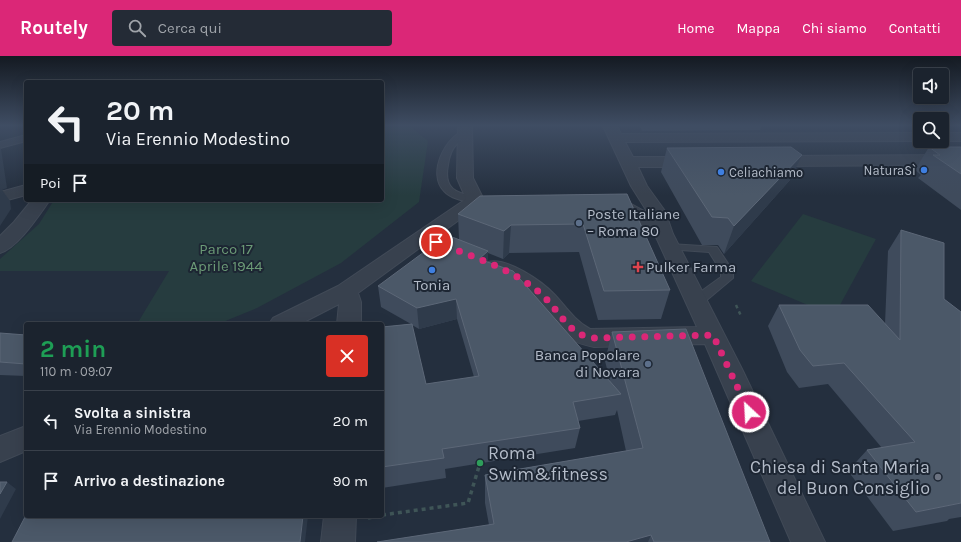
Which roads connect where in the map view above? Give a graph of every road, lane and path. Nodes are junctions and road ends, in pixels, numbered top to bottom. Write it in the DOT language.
graph roads {
  1 [pos="449,149"];
  2 [pos="465,149"];
  3 [pos="621,149"];
  4 [pos="961,160"];
  5 [pos="711,161"];
  6 [pos="756,161"];
  7 [pos="628,162"];
  8 [pos="639,186"];
  9 [pos="24,191"];
  10 [pos="0,197"];
  11 [pos="483,200"];
  12 [pos="39,202"];
  13 [pos="424,237"];
  14 [pos="667,240"];
  15 [pos="0,247"];
  16 [pos="346,291"];
  17 [pos="697,301"];
  18 [pos="736,305"];
  19 [pos="742,316"];
  20 [pos="285,322"];
  21 [pos="349,322"];
  22 [pos="713,335"];
  23 [pos="24,439"];
  24 [pos="0,449"];
  25 [pos="480,463"];
  26 [pos="384,516"];
  27 [pos="340,518"];
  28 [pos="338,542"];
  29 [pos="808,542"];
  1 -- 11 [label="lane"];
  2 -- 11 [label="street"];
  3 -- 7 [label="street"];
  4 -- 6 [label="street"];
  5 -- 7 [label="street"];
  7 -- 8 [label="street"];
  8 -- 14 [label="street"];
  8 -- 14 [label="street"];
  9 -- 10 [label="street"];
  11 -- 13 [label="street"];
  12 -- 15 [label="street"];
  13 -- 16 [label="street"];
  13 -- 22 [label="street"];
  14 -- 17 [label="street"];
  14 -- 17 [label="lane"];
  16 -- 20 [label="street"];
  16 -- 21 [label="street"];
  17 -- 22 [label="street"];
  18 -- 19 [label="path"];
  22 -- 29 [label="street"];
  23 -- 24 [label="street"];
  25 -- 26 [label="path"];
  27 -- 28 [label="street"];
}
